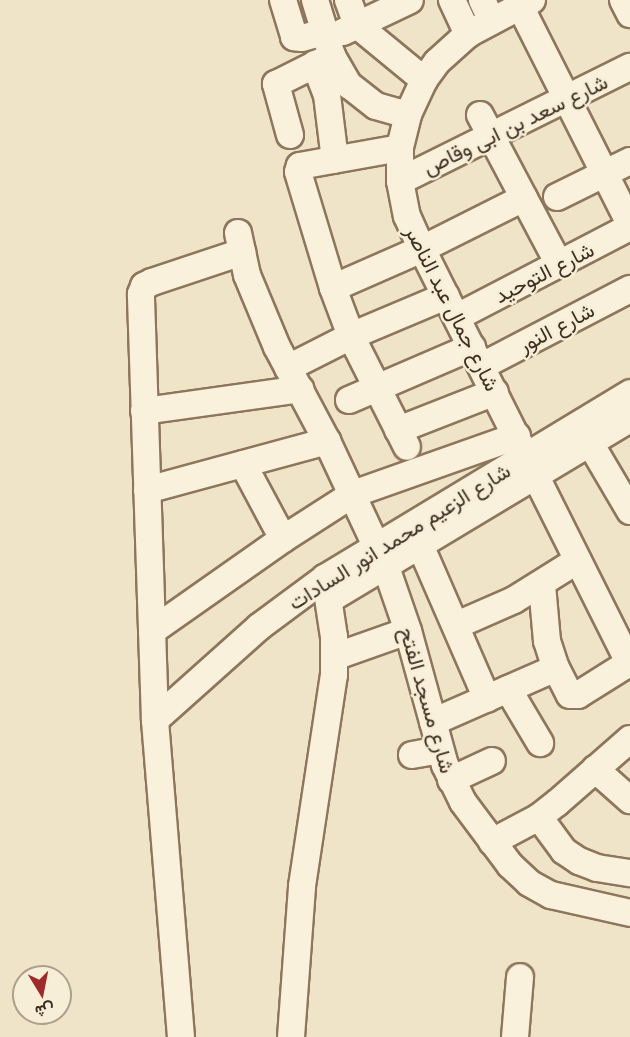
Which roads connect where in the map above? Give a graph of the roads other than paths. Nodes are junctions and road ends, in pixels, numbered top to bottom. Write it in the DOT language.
graph roads {
  1 [pos="283,0"];
  2 [pos="315,0"];
  3 [pos="348,0"];
  4 [pos="452,0"];
  5 [pos="623,0"];
  6 [pos="406,1"];
  7 [pos="526,3"];
  8 [pos="487,10"];
  9 [pos="630,14"];
  10 [pos="357,25"];
  11 [pos="468,34"];
  12 [pos="324,48"];
  13 [pos="630,67"];
  14 [pos="424,80"];
  15 [pos="567,98"];
  16 [pos="408,115"];
  17 [pos="485,125"];
  18 [pos="290,135"];
  19 [pos="400,148"];
  20 [pos="334,160"];
  21 [pos="630,160"];
  22 [pos="604,173"];
  23 [pos="400,181"];
  24 [pos="557,197"];
  25 [pos="524,198"];
  26 [pos="630,225"];
  27 [pos="422,249"];
  28 [pos="559,264"];
  29 [pos="333,288"];
  30 [pos="630,289"];
  31 [pos="452,306"];
  32 [pos="351,336"];
  33 [pos="477,357"];
  34 [pos="294,378"];
  35 [pos="377,388"];
  36 [pos="495,392"];
  37 [pos="630,393"];
  38 [pos="349,400"];
  39 [pos="144,411"];
  40 [pos="630,419"];
  41 [pos="327,441"];
  42 [pos="590,443"];
  43 [pos="526,456"];
  44 [pos="243,464"];
  45 [pos="147,490"];
  46 [pos="353,495"];
  47 [pos="630,511"];
  48 [pos="416,535"];
  49 [pos="283,539"];
  50 [pos="381,556"];
  51 [pos="578,560"];
  52 [pos="542,585"];
  53 [pos="328,588"];
  54 [pos="458,625"];
  55 [pos="152,631"];
  56 [pos="408,631"];
  57 [pos="334,657"];
  58 [pos="628,658"];
  59 [pos="556,668"];
  60 [pos="498,694"];
  61 [pos="154,720"];
  62 [pos="433,722"];
  63 [pos="630,739"];
  64 [pos="540,743"];
  65 [pos="440,750"];
  66 [pos="412,755"];
  67 [pos="492,761"];
  68 [pos="595,769"];
  69 [pos="451,780"];
  70 [pos="630,800"];
  71 [pos="538,817"];
  72 [pos="492,842"];
  73 [pos="625,866"];
  74 [pos="630,913"];
  75 [pos="520,977"];
  76 [pos="181,1037"];
  77 [pos="291,1037"];
  78 [pos="515,1037"];
  1 -- 12 [label="street"];
  2 -- 12 [label="street"];
  3 -- 10 [label="street"];
  4 -- 11 [label="street"];
  5 -- 9 [label="street"];
  6 -- 10 [label="street"];
  7 -- 8 [label="street, شارع جمال عبد الناصر"];
  7 -- 15 [label="street"];
  8 -- 11 [label="street, شارع جمال عبد الناصر"];
  10 -- 12 [label="street"];
  10 -- 14 [label="street"];
  11 -- 14 [label="street, شارع جمال عبد الناصر"];
  12 -- 16 [label="street"];
  12 -- 18 [label="street"];
  12 -- 20 [label="street"];
  13 -- 15 [label="street, شارع سعد بن ابى وقاص"];
  14 -- 16 [label="street, شارع جمال عبد الناصر"];
  15 -- 17 [label="street, شارع سعد بن ابى وقاص"];
  15 -- 22 [label="street"];
  16 -- 19 [label="street, شارع جمال عبد الناصر"];
  17 -- 23 [label="street, شارع سعد بن ابى وقاص"];
  17 -- 25 [label="street"];
  19 -- 20 [label="street"];
  19 -- 23 [label="street, شارع جمال عبد الناصر"];
  20 -- 29 [label="street"];
  21 -- 22 [label="street"];
  22 -- 24 [label="street"];
  22 -- 26 [label="street"];
  23 -- 27 [label="street, شارع جمال عبد الناصر"];
  25 -- 27 [label="street"];
  25 -- 28 [label="street"];
  26 -- 28 [label="street, شارع التوحيد"];
  27 -- 29 [label="street"];
  27 -- 31 [label="street, شارع جمال عبد الناصر"];
  28 -- 31 [label="street, شارع التوحيد"];
  29 -- 32 [label="street"];
  30 -- 33 [label="street, شارع النور"];
  31 -- 32 [label="street, شارع التوحيد"];
  31 -- 33 [label="street, شارع جمال عبد الناصر"];
  32 -- 34 [label="street, شارع التوحيد"];
  32 -- 35 [label="street"];
  33 -- 35 [label="street, شارع النور"];
  33 -- 36 [label="street, شارع جمال عبد الناصر"];
  34 -- 39 [label="street, شارع التوحيد"];
  34 -- 39 [label="street, شارع مسجد الفتح"];
  34 -- 41 [label="street, شارع مسجد الفتح"];
  35 -- 36 [label="street"];
  35 -- 38 [label="street, شارع النور"];
  36 -- 43 [label="street, شارع جمال عبد الناصر"];
  37 -- 43 [label="street, شارع الزعيم محمد انور السادات"];
  39 -- 45 [label="street"];
  40 -- 42 [label="street, شارع الزعيم محمد انور السادات"];
  41 -- 44 [label="street"];
  41 -- 46 [label="street, شارع مسجد الفتح"];
  42 -- 43 [label="street, شارع الزعيم محمد انور السادات"];
  42 -- 47 [label="street"];
  43 -- 46 [label="street"];
  43 -- 48 [label="street, شارع الزعيم محمد انور السادات"];
  43 -- 51 [label="street, شارع جمال عبد الناصر"];
  44 -- 45 [label="street"];
  44 -- 49 [label="street"];
  45 -- 55 [label="street"];
  46 -- 49 [label="street"];
  46 -- 50 [label="street, شارع مسجد الفتح"];
  48 -- 50 [label="street, شارع الزعيم محمد انور السادات"];
  48 -- 54 [label="street"];
  49 -- 55 [label="street"];
  50 -- 53 [label="street, شارع الزعيم محمد انور السادات"];
  50 -- 56 [label="street, شارع مسجد الفتح"];
  51 -- 52 [label="street"];
  51 -- 58 [label="street, شارع جمال عبد الناصر"];
  52 -- 54 [label="street"];
  52 -- 59 [label="street"];
  53 -- 57 [label="street"];
  53 -- 61 [label="street, شارع الزعيم محمد انور السادات"];
  54 -- 60 [label="street"];
  55 -- 61 [label="street"];
  56 -- 57 [label="street"];
  56 -- 62 [label="street, شارع مسجد الفتح"];
  57 -- 77 [label="street"];
  58 -- 59 [label="street"];
  59 -- 60 [label="street"];
  60 -- 62 [label="street"];
  60 -- 64 [label="street"];
  61 -- 76 [label="street"];
  62 -- 65 [label="street, شارع مسجد الفتح"];
  63 -- 68 [label="street"];
  65 -- 66 [label="street"];
  65 -- 69 [label="street, شارع مسجد الفتح"];
  67 -- 69 [label="street"];
  68 -- 70 [label="street"];
  68 -- 71 [label="street"];
  69 -- 72 [label="street, شارع مسجد الفتح"];
  71 -- 72 [label="street"];
  71 -- 73 [label="street"];
  72 -- 74 [label="street, شارع مسجد الفتح"];
  75 -- 78 [label="street"];
}
